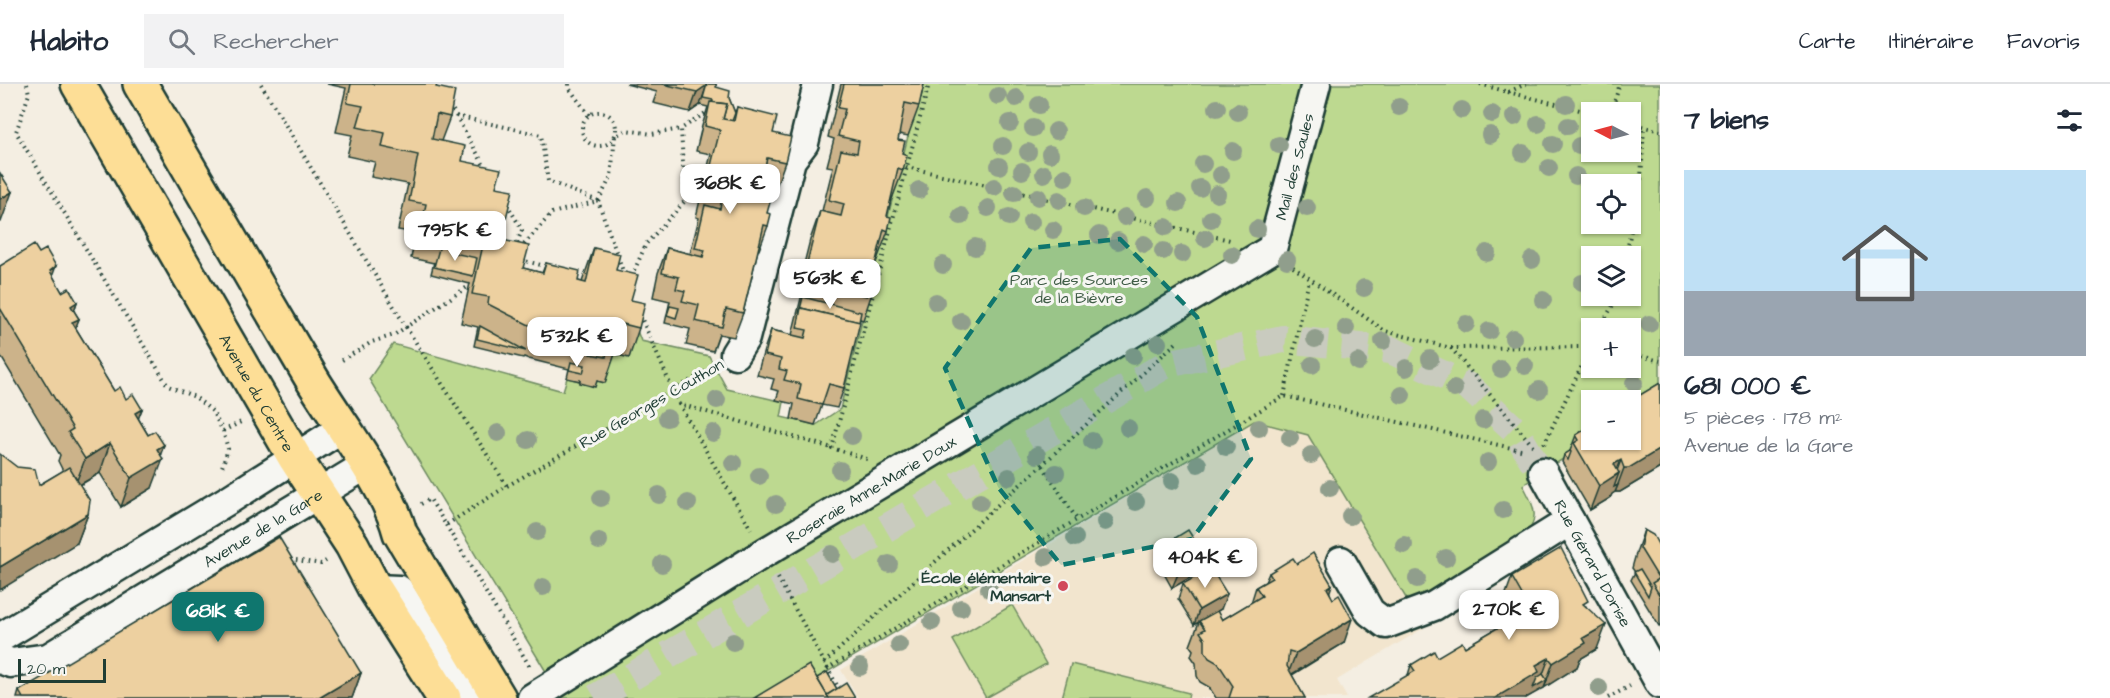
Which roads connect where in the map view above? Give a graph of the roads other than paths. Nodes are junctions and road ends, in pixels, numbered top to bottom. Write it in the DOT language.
graph roads {
  1 [pos="78,84"];
  2 [pos="140,84"];
  3 [pos="818,84"];
  4 [pos="1316,84"];
  5 [pos="1272,249"];
  6 [pos="735,354"];
  7 [pos="342,428"];
  8 [pos="295,459"];
  9 [pos="1541,463"];
  10 [pos="366,465"];
  11 [pos="318,494"];
  12 [pos="1570,521"];
  13 [pos="1341,561"];
  14 [pos="375,589"];
  15 [pos="0,638"];
  16 [pos="0,659"];
  17 [pos="1660,684"];
  18 [pos="538,694"];
  19 [pos="444,698"];
  20 [pos="466,698"];
  21 [pos="499,698"];
  1 -- 8 [label="main road, Avenue du Centre"];
  2 -- 7 [label="main road"];
  3 -- 6 [label="street, Rue Georges Couthon"];
  4 -- 5 [label="street, Mail des Saules"];
  5 -- 18 [label="street, Roseraie Anne-Marie Doux"];
  7 -- 8 [label="street"];
  7 -- 10 [label="main road"];
  8 -- 11 [label="main road, Avenue du Centre"];
  8 -- 15 [label="street"];
  9 -- 12 [label="street, Rue Gérard Dorise"];
  10 -- 11 [label="street, Avenue de la Gare"];
  10 -- 21 [label="main road"];
  11 -- 14 [label="main road, Avenue du Centre"];
  11 -- 16 [label="street, Avenue de la Gare"];
  12 -- 13 [label="street"];
  12 -- 17 [label="street, Rue Gérard Dorise"];
  14 -- 19 [label="main road, Avenue du Centre"];
  14 -- 20 [label="street"];
}
